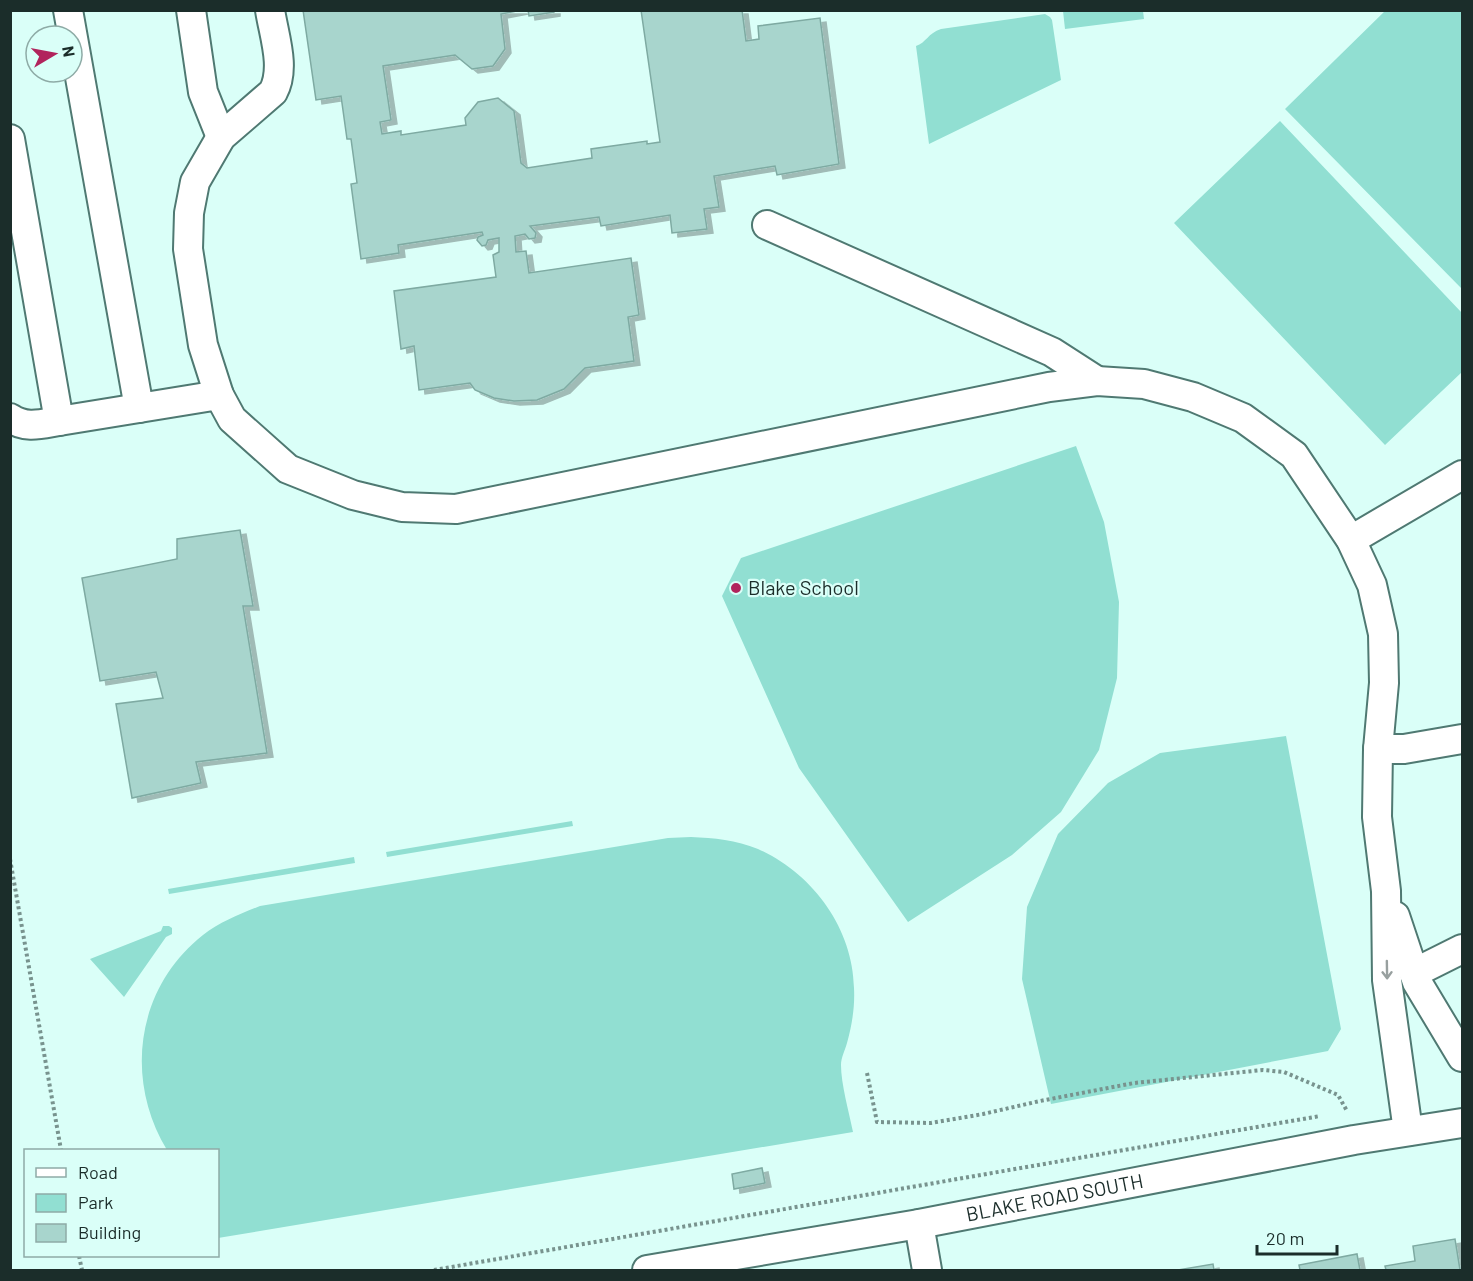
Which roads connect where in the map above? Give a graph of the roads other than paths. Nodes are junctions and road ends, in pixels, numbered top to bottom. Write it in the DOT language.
graph roads {
  1 [pos="68,10"];
  2 [pos="191,10"];
  3 [pos="270,10"];
  4 [pos="220,137"];
  5 [pos="10,140"];
  6 [pos="767,225"];
  7 [pos="1097,381"];
  8 [pos="219,395"];
  9 [pos="138,408"];
  10 [pos="10,418"];
  11 [pos="59,421"];
  12 [pos="1462,475"];
  13 [pos="1351,540"];
  14 [pos="1462,739"];
  15 [pos="1378,749"];
  16 [pos="1386,891"];
  17 [pos="1462,949"];
  18 [pos="1414,973"];
  19 [pos="1462,1057"];
  20 [pos="1462,1123"];
  21 [pos="1408,1131"];
  22 [pos="919,1224"];
  23 [pos="647,1270"];
  24 [pos="927,1270"];
  1 -- 9 [label="street"];
  2 -- 4 [label="street"];
  3 -- 4 [label="street"];
  4 -- 8 [label="street"];
  5 -- 11 [label="street"];
  6 -- 7 [label="street"];
  7 -- 8 [label="street"];
  7 -- 13 [label="street"];
  8 -- 9 [label="street"];
  9 -- 11 [label="street"];
  10 -- 11 [label="street"];
  12 -- 13 [label="street"];
  13 -- 15 [label="street"];
  14 -- 15 [label="street"];
  15 -- 16 [label="street"];
  16 -- 18 [label="street"];
  16 -- 21 [label="street, one-way"];
  17 -- 18 [label="street"];
  18 -- 19 [label="street"];
  20 -- 21 [label="street, BLAKE ROAD SOUTH"];
  21 -- 22 [label="street, BLAKE ROAD SOUTH"];
  22 -- 23 [label="street, BLAKE ROAD SOUTH"];
  22 -- 24 [label="street"];
}
